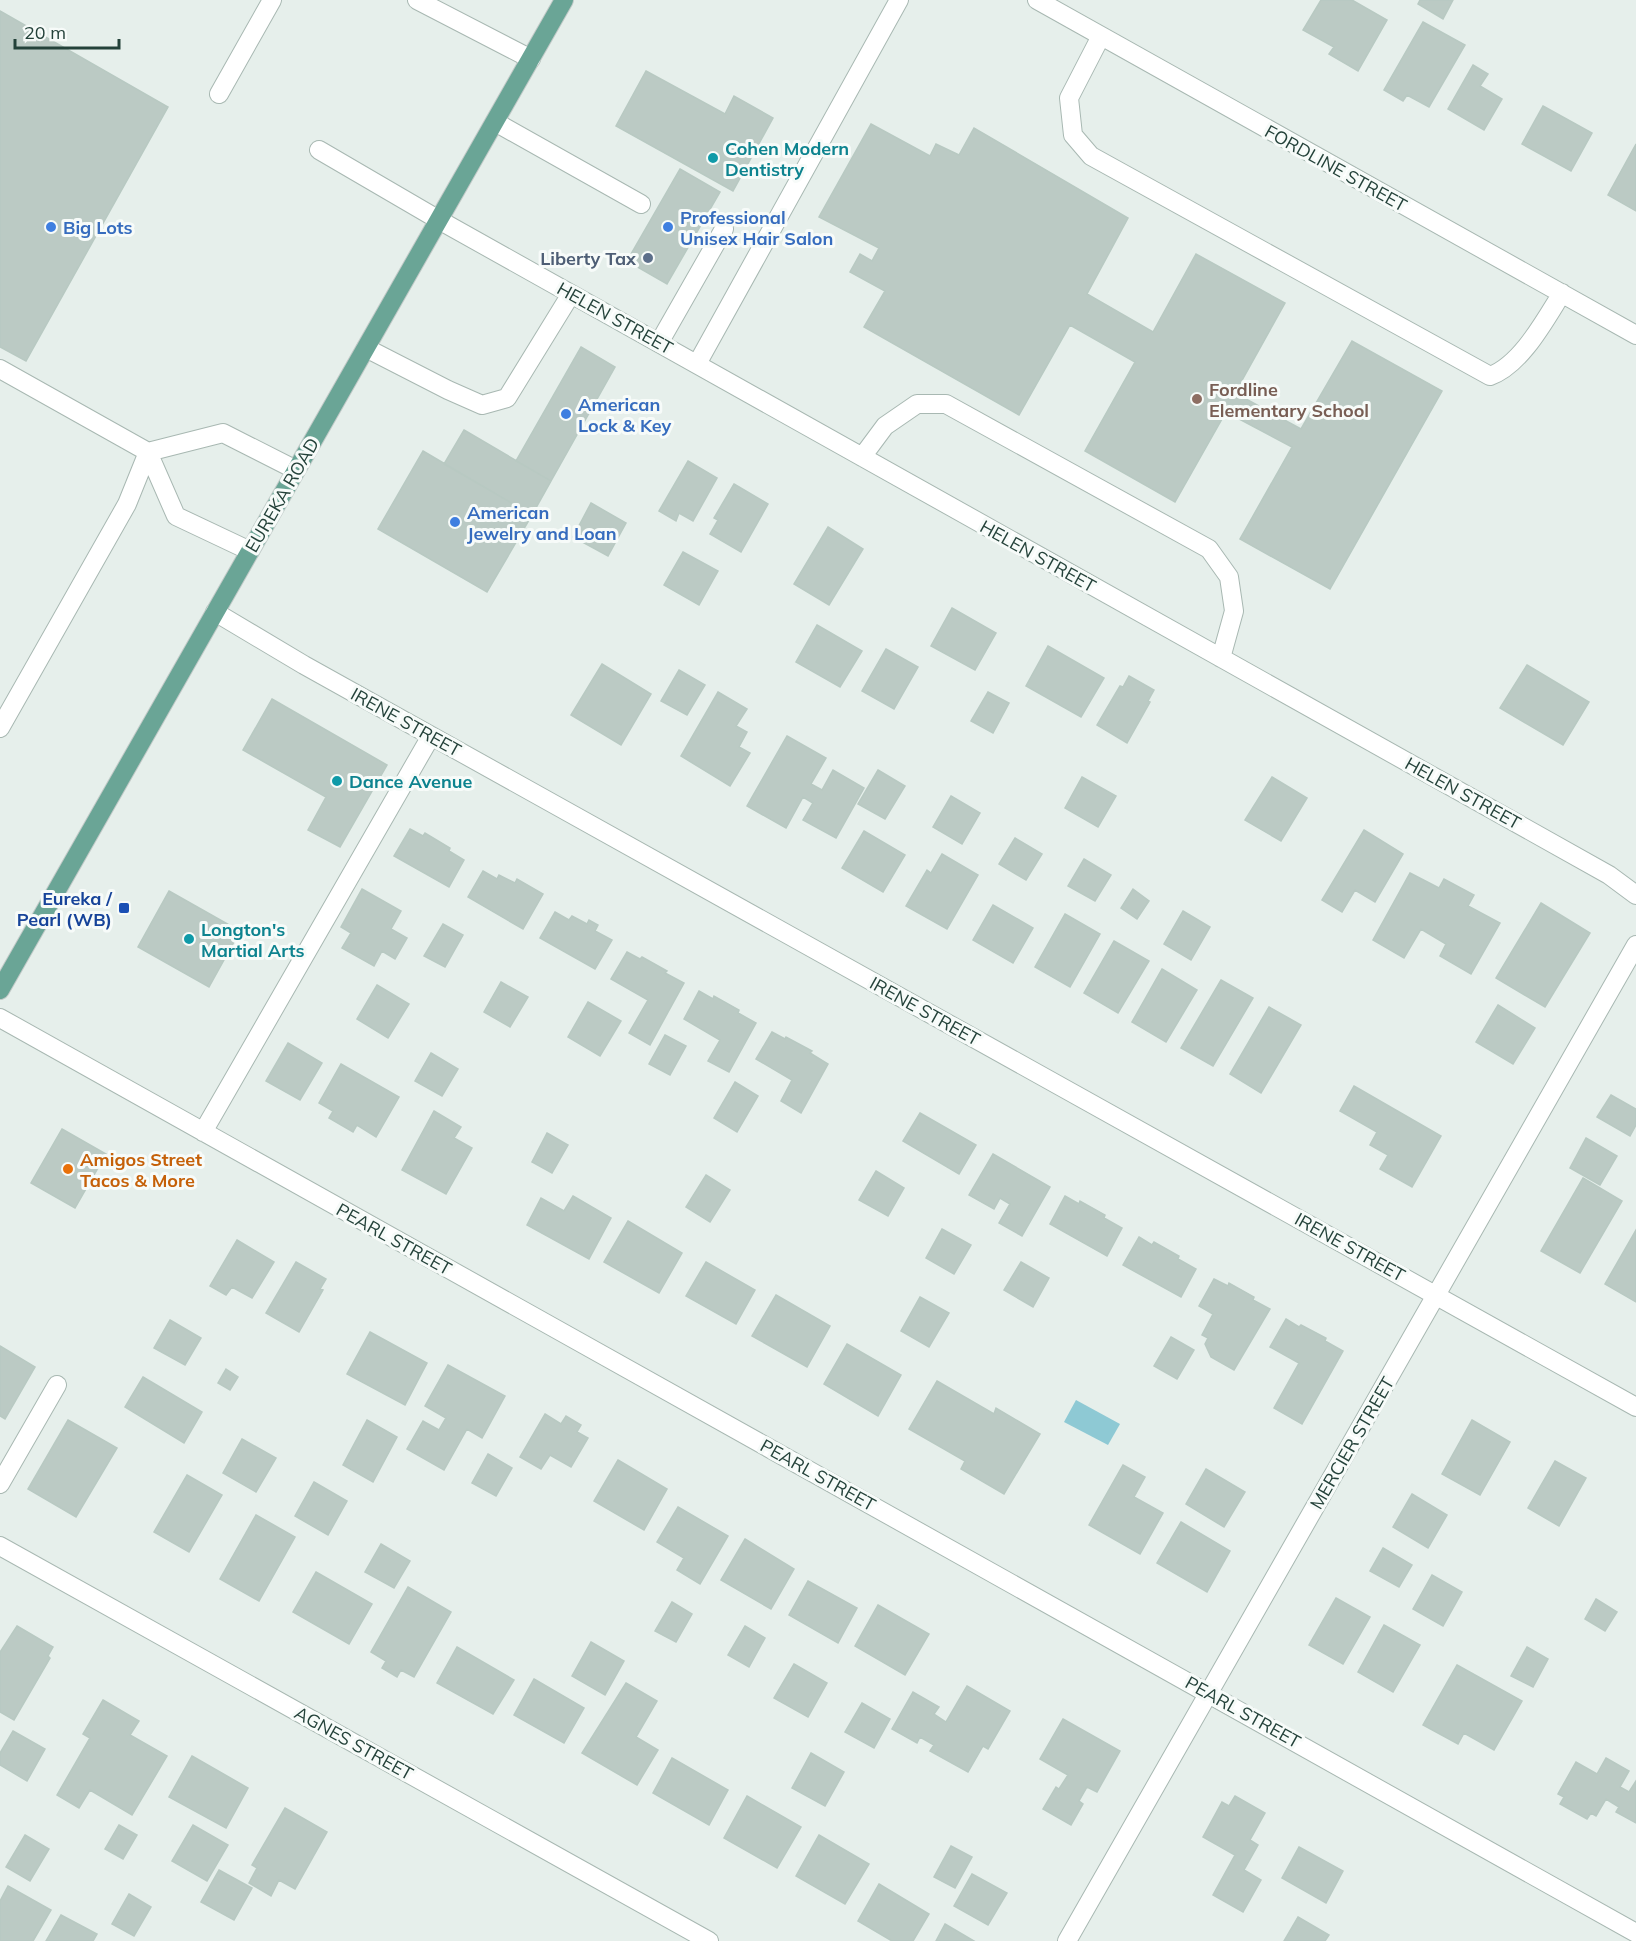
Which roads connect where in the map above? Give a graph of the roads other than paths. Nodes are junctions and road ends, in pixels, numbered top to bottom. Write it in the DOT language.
graph roads {
  1 [pos="272,0"];
  2 [pos="417,0"];
  3 [pos="564,0"];
  4 [pos="899,0"];
  5 [pos="1036,0"];
  6 [pos="1101,36"];
  7 [pos="531,59"];
  8 [pos="219,94"];
  9 [pos="495,122"];
  10 [pos="319,150"];
  11 [pos="641,204"];
  12 [pos="439,220"];
  13 [pos="724,229"];
  14 [pos="571,294"];
  15 [pos="1562,294"];
  16 [pos="1636,335"];
  17 [pos="659,343"];
  18 [pos="366,348"];
  19 [pos="697,364"];
  20 [pos="0,369"];
  21 [pos="148,452"];
  22 [pos="862,457"];
  23 [pos="296,470"];
  24 [pos="250,551"];
  25 [pos="215,612"];
  26 [pos="1221,658"];
  27 [pos="0,728"];
  28 [pos="431,736"];
  29 [pos="1636,895"];
  30 [pos="1636,945"];
  31 [pos="0,990"];
  32 [pos="0,1018"];
  33 [pos="203,1132"];
  34 [pos="1436,1295"];
  35 [pos="57,1385"];
  36 [pos="1636,1407"];
  37 [pos="0,1484"];
  38 [pos="0,1546"];
  39 [pos="1209,1693"];
  40 [pos="1636,1933"];
  41 [pos="708,1941"];
  42 [pos="1067,1941"];
  1 -- 8 [label="street"];
  2 -- 7 [label="street"];
  3 -- 7 [label="main road, EUREKA ROAD"];
  4 -- 19 [label="street"];
  5 -- 6 [label="street, FORDLINE STREET"];
  6 -- 15 [label="street, FORDLINE STREET"];
  6 -- 15 [label="street"];
  7 -- 9 [label="main road, EUREKA ROAD"];
  9 -- 11 [label="street"];
  9 -- 12 [label="main road, EUREKA ROAD"];
  10 -- 12 [label="street, HELEN STREET"];
  12 -- 14 [label="street, HELEN STREET"];
  12 -- 18 [label="main road, EUREKA ROAD"];
  13 -- 17 [label="street"];
  14 -- 17 [label="street, HELEN STREET"];
  14 -- 18 [label="street"];
  15 -- 16 [label="street, FORDLINE STREET"];
  17 -- 19 [label="street, HELEN STREET"];
  18 -- 23 [label="main road, EUREKA ROAD"];
  19 -- 22 [label="street, HELEN STREET"];
  20 -- 21 [label="street"];
  21 -- 23 [label="street"];
  21 -- 24 [label="street"];
  21 -- 27 [label="street"];
  22 -- 26 [label="street, HELEN STREET"];
  22 -- 26 [label="street"];
  23 -- 24 [label="main road, EUREKA ROAD"];
  24 -- 25 [label="main road, EUREKA ROAD"];
  25 -- 28 [label="street, IRENE STREET"];
  25 -- 31 [label="main road, EUREKA ROAD"];
  26 -- 29 [label="street, HELEN STREET"];
  28 -- 33 [label="street"];
  28 -- 34 [label="street, IRENE STREET"];
  30 -- 34 [label="street, MERCIER STREET"];
  32 -- 33 [label="street, PEARL STREET"];
  33 -- 39 [label="street, PEARL STREET"];
  34 -- 36 [label="street, IRENE STREET"];
  34 -- 39 [label="street, MERCIER STREET"];
  35 -- 37 [label="street"];
  38 -- 41 [label="street, AGNES STREET"];
  39 -- 40 [label="street, PEARL STREET"];
  39 -- 42 [label="street, MERCIER STREET"];
}
